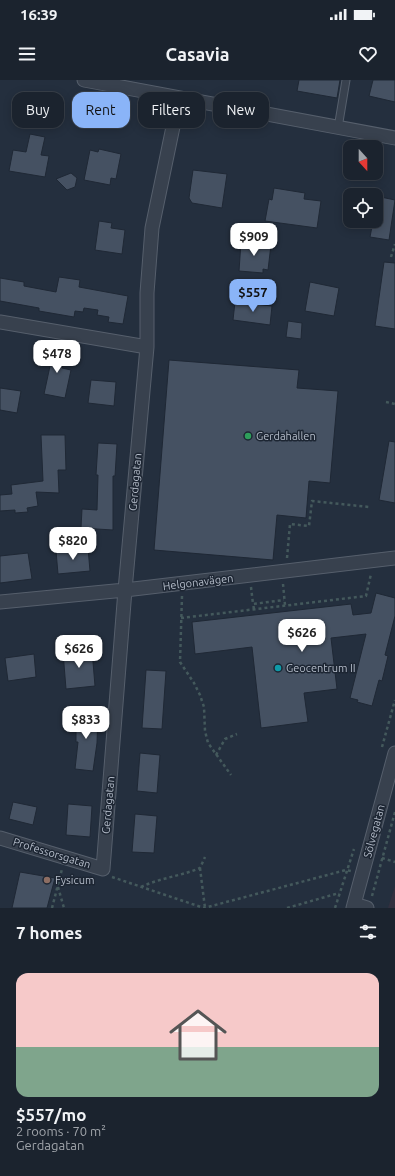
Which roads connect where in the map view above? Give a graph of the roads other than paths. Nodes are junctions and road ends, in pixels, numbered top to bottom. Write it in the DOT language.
graph roads {
  1 [pos="84,80"];
  2 [pos="346,80"];
  3 [pos="147,92"];
  4 [pos="205,103"];
  5 [pos="173,128"];
  6 [pos="338,128"];
  7 [pos="395,138"];
  8 [pos="0,322"];
  9 [pos="147,347"];
  10 [pos="395,558"];
  11 [pos="125,590"];
  12 [pos="0,602"];
  13 [pos="395,753"];
  14 [pos="0,838"];
  15 [pos="103,869"];
  16 [pos="369,904"];
  17 [pos="353,906"];
  1 -- 3 [label="street"];
  2 -- 6 [label="lane"];
  4 -- 6 [label="street"];
  5 -- 9 [label="street, Gerdagatan"];
  6 -- 7 [label="street"];
  8 -- 9 [label="street"];
  9 -- 11 [label="street, Gerdagatan"];
  10 -- 11 [label="street, Helgonavägen"];
  11 -- 12 [label="street, Helgonavägen"];
  11 -- 15 [label="street, Gerdagatan"];
  13 -- 17 [label="street, Sölvegatan"];
  14 -- 15 [label="street, Professorsgatan"];
  16 -- 17 [label="street"];
}
